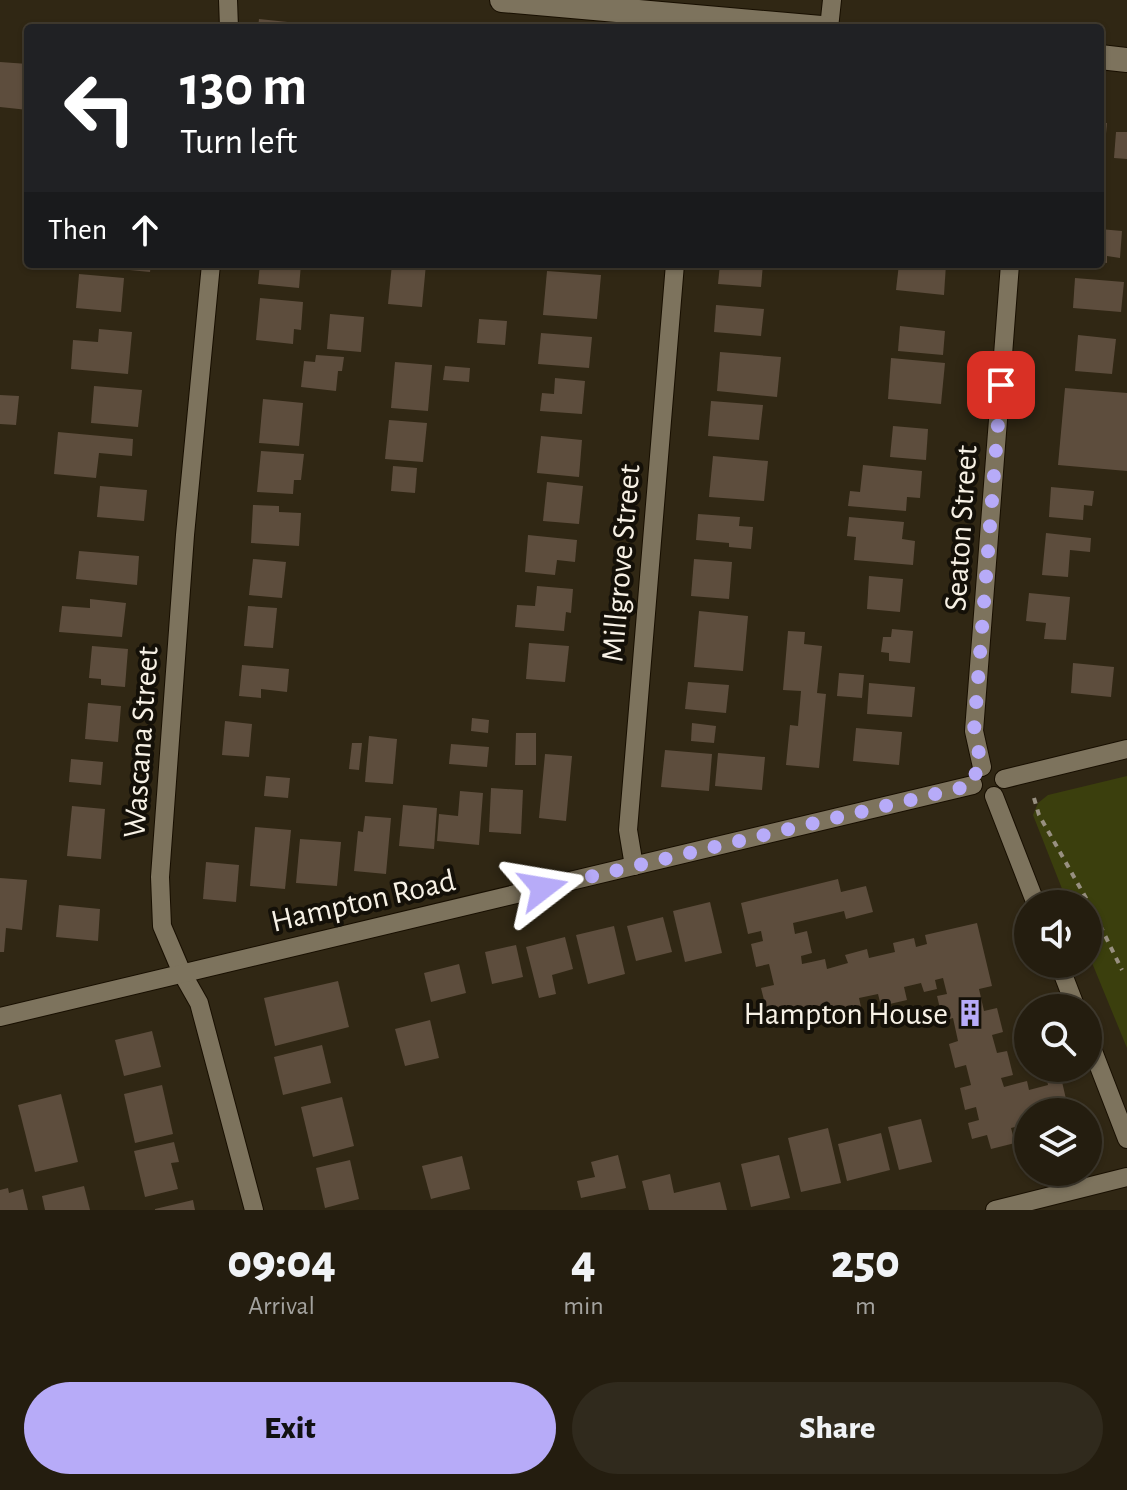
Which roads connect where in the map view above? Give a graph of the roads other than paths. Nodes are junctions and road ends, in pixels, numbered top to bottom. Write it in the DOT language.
graph roads {
  1 [pos="228,0"];
  2 [pos="832,0"];
  3 [pos="516,1"];
  4 [pos="695,22"];
  5 [pos="229,24"];
  6 [pos="737,24"];
  7 [pos="829,24"];
  8 [pos="1104,57"];
  9 [pos="1127,60"];
  10 [pos="211,268"];
  11 [pos="675,268"];
  12 [pos="1010,268"];
  13 [pos="1127,749"];
  14 [pos="982,767"];
  15 [pos="1004,779"];
  16 [pos="973,785"];
  17 [pos="994,796"];
  18 [pos="634,866"];
  19 [pos="1031,890"];
  20 [pos="182,973"];
  21 [pos="0,1017"];
  22 [pos="1102,1074"];
  23 [pos="1127,1139"];
  24 [pos="1127,1177"];
  25 [pos="254,1210"];
  26 [pos="995,1210"];
  1 -- 5 [label="street"];
  2 -- 7 [label="street"];
  3 -- 4 [label="main road"];
  4 -- 6 [label="main road"];
  8 -- 9 [label="main road"];
  10 -- 20 [label="street, Wascana Street"];
  11 -- 18 [label="street, Millgrove Street"];
  12 -- 14 [label="street, Seaton Street"];
  13 -- 15 [label="street"];
  14 -- 15 [label="street"];
  14 -- 16 [label="street"];
  15 -- 17 [label="street"];
  16 -- 17 [label="street"];
  16 -- 18 [label="street, Hampton Road"];
  17 -- 19 [label="street"];
  18 -- 20 [label="street, Hampton Road"];
  20 -- 21 [label="street, Hampton Road"];
  20 -- 25 [label="street, Wascana Street"];
  22 -- 23 [label="street"];
  24 -- 26 [label="street"];
}
